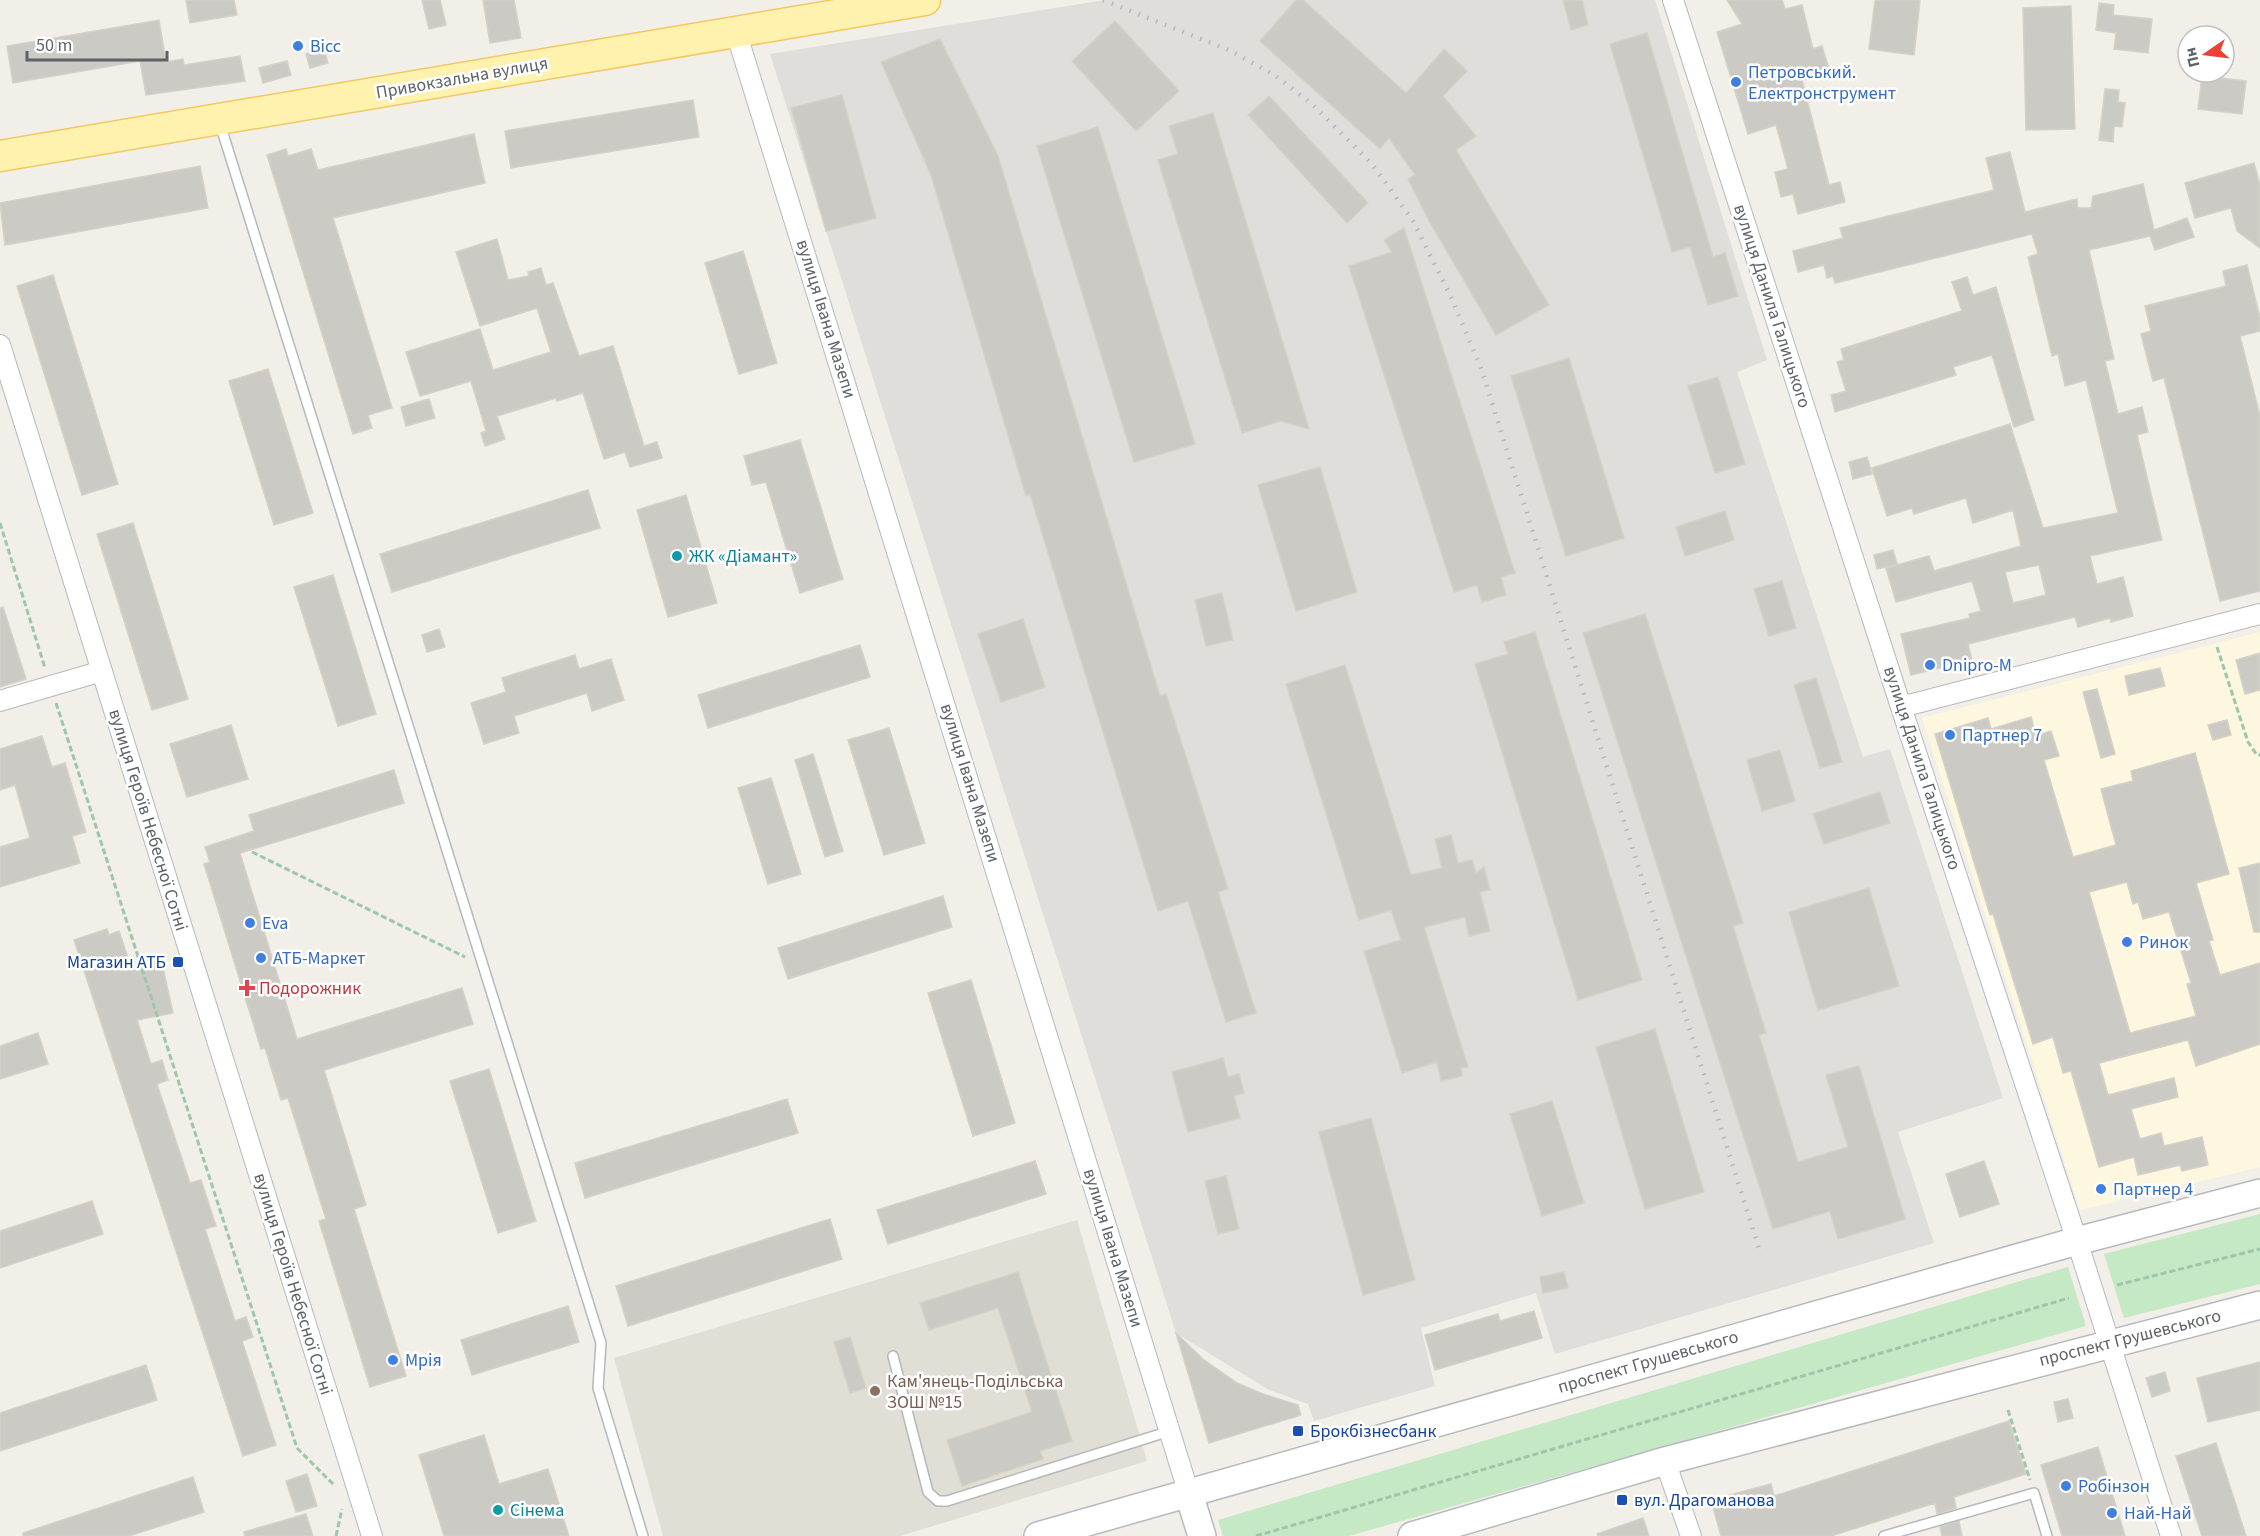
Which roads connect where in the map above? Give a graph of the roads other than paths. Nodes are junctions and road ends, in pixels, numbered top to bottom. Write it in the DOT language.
graph roads {
  1 [pos="925,0"];
  2 [pos="1673,0"];
  3 [pos="736,32"];
  4 [pos="218,119"];
  5 [pos="0,156"];
  6 [pos="0,345"];
  7 [pos="2260,614"];
  8 [pos="102,671"];
  9 [pos="0,702"];
  10 [pos="1901,707"];
  11 [pos="2260,1193"];
  12 [pos="2078,1241"];
  13 [pos="2260,1305"];
  14 [pos="2109,1343"];
  15 [pos="893,1356"];
  16 [pos="1170,1431"];
  17 [pos="1665,1461"];
  18 [pos="1189,1494"];
  19 [pos="372,1536"];
  20 [pos="643,1536"];
  21 [pos="1038,1536"];
  22 [pos="1202,1536"];
  23 [pos="1412,1536"];
  24 [pos="1691,1536"];
  25 [pos="1884,1536"];
  26 [pos="2048,1536"];
  27 [pos="2171,1536"];
  1 -- 3 [label="main road, Привокзальна вулиця"];
  2 -- 10 [label="street, вулиця Данила Галицького"];
  3 -- 4 [label="main road, Привокзальна вулиця"];
  3 -- 16 [label="street, вулиця Івана Мазепи"];
  4 -- 5 [label="main road, Привокзальна вулиця"];
  4 -- 20 [label="lane"];
  6 -- 8 [label="street, вулиця Героїв Небесної Сотні"];
  7 -- 10 [label="street"];
  8 -- 9 [label="street"];
  8 -- 19 [label="street, вулиця Героїв Небесної Сотні"];
  10 -- 12 [label="street, вулиця Данила Галицького"];
  11 -- 12 [label="main road, проспект Грушевського"];
  12 -- 14 [label="street, вулиця Данила Галицького"];
  12 -- 18 [label="main road, проспект Грушевського"];
  13 -- 14 [label="main road, проспект Грушевського"];
  14 -- 17 [label="main road, проспект Грушевського"];
  14 -- 27 [label="street, вулиця Данила Галицького"];
  15 -- 16 [label="lane"];
  16 -- 18 [label="street, вулиця Івана Мазепи"];
  17 -- 23 [label="main road, проспект Грушевського"];
  17 -- 24 [label="street"];
  18 -- 21 [label="main road, проспект Грушевського"];
  18 -- 22 [label="main road, вулиця Івана Мазепи"];
  25 -- 26 [label="lane"];
}
